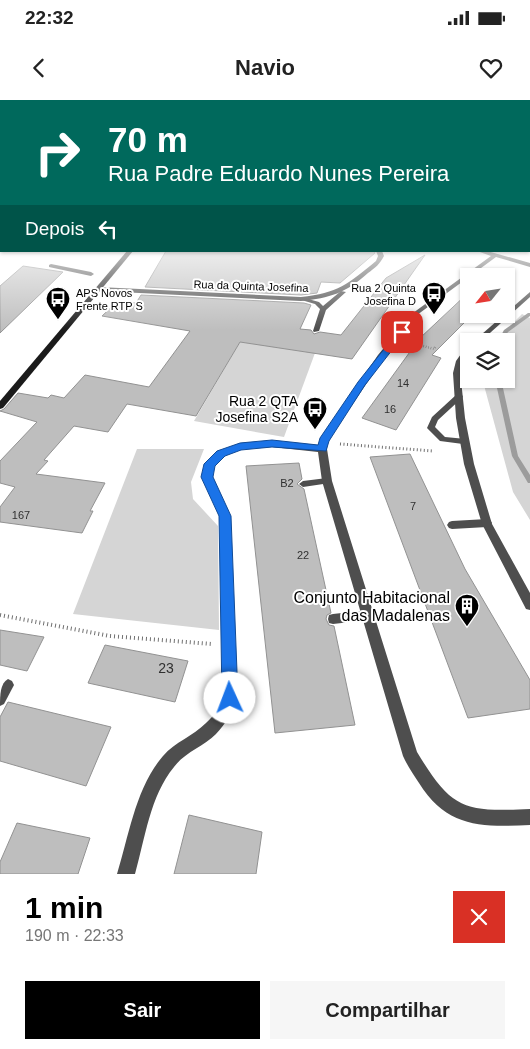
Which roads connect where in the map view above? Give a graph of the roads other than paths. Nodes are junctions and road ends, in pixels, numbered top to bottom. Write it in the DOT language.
graph roads {
  1 [pos="124,258"];
  2 [pos="380,258"];
  3 [pos="491,258"];
  4 [pos="506,258"];
  5 [pos="530,265"];
  6 [pos="51,266"];
  7 [pos="91,274"];
  8 [pos="99,288"];
  9 [pos="343,292"];
  10 [pos="530,294"];
  11 [pos="301,299"];
  12 [pos="324,309"];
  13 [pos="316,331"];
  14 [pos="486,333"];
  15 [pos="460,360"];
  16 [pos="459,397"];
  17 [pos="0,406"];
  18 [pos="463,441"];
  19 [pos="322,449"];
  20 [pos="328,481"];
  21 [pos="303,484"];
  22 [pos="487,523"];
  23 [pos="452,525"];
  24 [pos="530,606"];
  25 [pos="368,615"];
  26 [pos="332,619"];
  27 [pos="8,686"];
  28 [pos="0,700"];
  29 [pos="530,817"];
  30 [pos="126,874"];
  1 -- 8 [label="street"];
  2 -- 9 [label="street, Rua da Quinta Josefina"];
  3 -- 19 [label="street"];
  4 -- 5 [label="street"];
  6 -- 7 [label="lane"];
  8 -- 11 [label="street, Rua da Quinta Josefina"];
  8 -- 17 [label="street"];
  9 -- 11 [label="street, Rua da Quinta Josefina"];
  9 -- 12 [label="lane"];
  10 -- 14 [label="street"];
  11 -- 12 [label="lane"];
  12 -- 13 [label="lane"];
  15 -- 16 [label="street"];
  16 -- 18 [label="street"];
  16 -- 18 [label="lane"];
  18 -- 22 [label="street"];
  19 -- 20 [label="street"];
  19 -- 30 [label="street"];
  20 -- 21 [label="lane"];
  20 -- 25 [label="street"];
  22 -- 23 [label="lane"];
  22 -- 24 [label="street"];
  25 -- 26 [label="lane"];
  25 -- 29 [label="street"];
  27 -- 28 [label="lane"];
}
